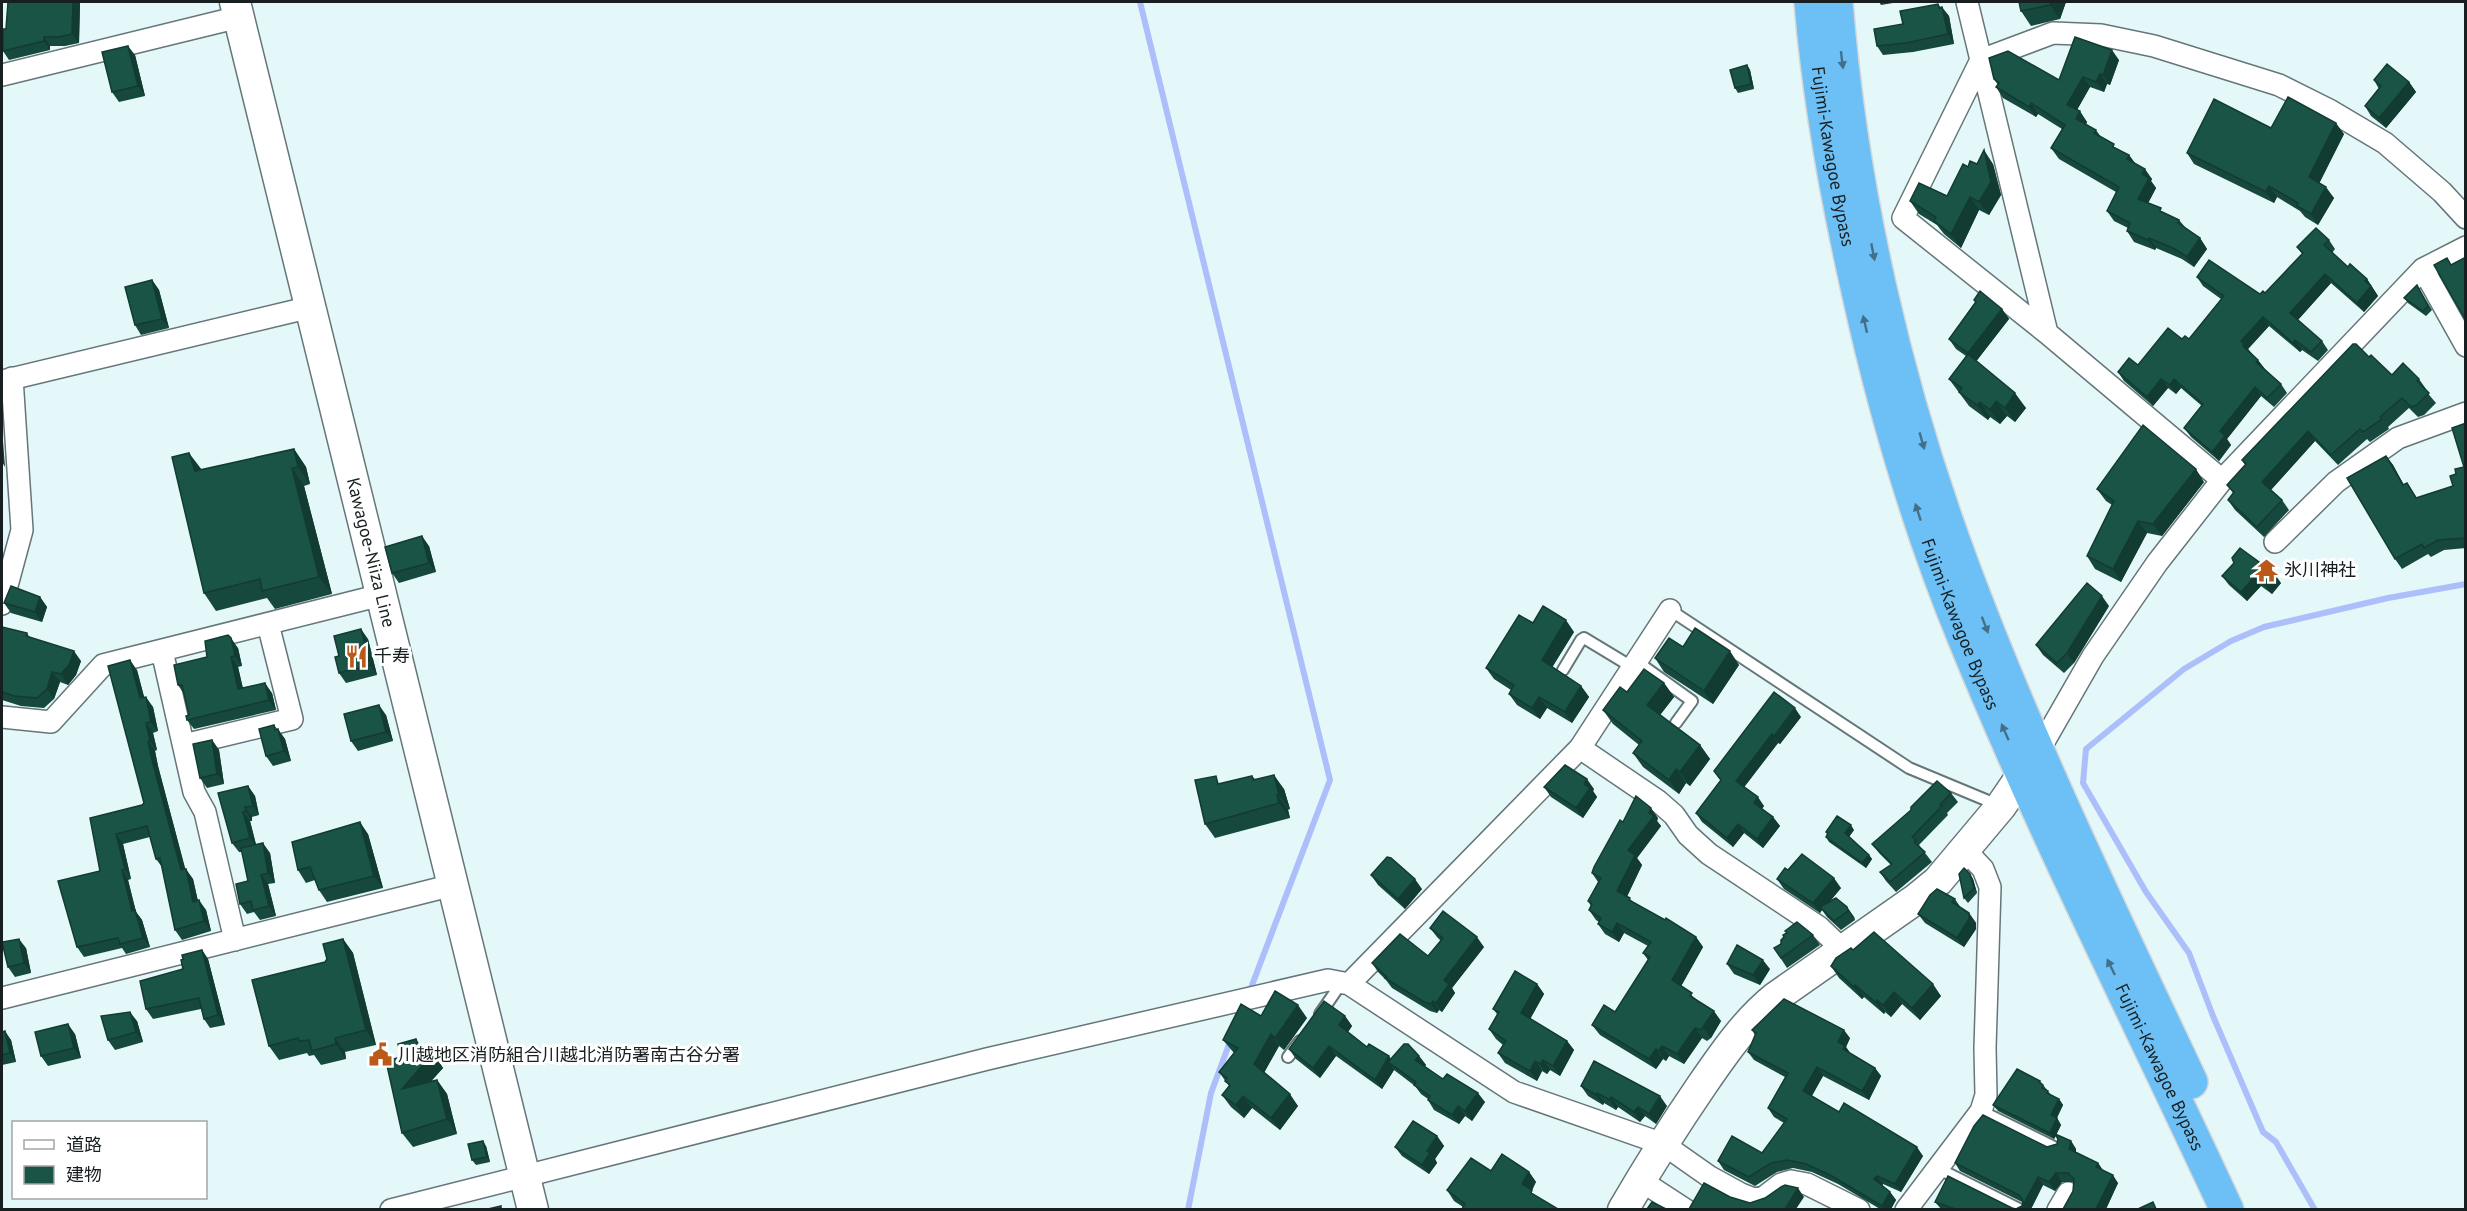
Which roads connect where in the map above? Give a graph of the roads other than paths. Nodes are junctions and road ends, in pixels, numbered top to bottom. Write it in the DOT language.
graph roads {
  1 [pos="1812,2"];
  2 [pos="1836,2"];
  3 [pos="1967,2"];
  4 [pos="237,9"];
  5 [pos="1981,60"];
  6 [pos="2,75"];
  7 [pos="2466,218"];
  8 [pos="2466,247"];
  9 [pos="2423,269"];
  10 [pos="310,307"];
  11 [pos="2048,333"];
  12 [pos="2466,346"];
  13 [pos="7,379"];
  14 [pos="2466,413"];
  15 [pos="2222,480"];
  16 [pos="2275,542"];
  17 [pos="381,595"];
  18 [pos="2,604"];
  19 [pos="1670,610"];
  20 [pos="268,624"];
  21 [pos="162,651"];
  22 [pos="1634,664"];
  23 [pos="1563,670"];
  24 [pos="2,717"];
  25 [pos="1676,723"];
  26 [pos="184,745"];
  27 [pos="1580,748"];
  28 [pos="2031,762"];
  29 [pos="2001,806"];
  30 [pos="1966,850"];
  31 [pos="453,885"];
  32 [pos="235,940"];
  33 [pos="1843,950"];
  34 [pos="1345,983"];
  35 [pos="2,998"];
  36 [pos="1288,1057"];
  37 [pos="1981,1111"];
  38 [pos="1663,1144"];
  39 [pos="2056,1148"];
  40 [pos="1939,1169"];
  41 [pos="524,1177"];
  42 [pos="1640,1180"];
  43 [pos="391,1209"];
  44 [pos="532,1209"];
  45 [pos="1623,1209"];
  46 [pos="1686,1209"];
  47 [pos="1858,1209"];
  48 [pos="1906,1209"];
  49 [pos="2021,1209"];
  50 [pos="2227,1209"];
  51 [pos="2251,1209"];
  28 -- 1 [label="highway, Fujimi-Kawagoe Bypass, one-way"];
  2 -- 28 [label="highway, Fujimi-Kawagoe Bypass, one-way"];
  3 -- 5 [label="street"];
  4 -- 6 [label="street"];
  4 -- 10 [label="main road, Kawagoe-Niiza Line"];
  5 -- 7 [label="street"];
  5 -- 11 [label="street"];
  5 -- 11 [label="street"];
  8 -- 9 [label="street"];
  9 -- 12 [label="street"];
  9 -- 15 [label="street"];
  10 -- 13 [label="street"];
  10 -- 17 [label="main road, Kawagoe-Niiza Line"];
  11 -- 15 [label="street"];
  13 -- 18 [label="street"];
  14 -- 16 [label="street"];
  15 -- 28 [label="street"];
  17 -- 20 [label="street"];
  17 -- 31 [label="main road, Kawagoe-Niiza Line"];
  19 -- 22 [label="street"];
  19 -- 29 [label="lane"];
  20 -- 21 [label="street"];
  20 -- 26 [label="street"];
  21 -- 24 [label="street"];
  21 -- 26 [label="street"];
  22 -- 23 [label="lane"];
  22 -- 25 [label="lane"];
  22 -- 27 [label="street"];
  26 -- 32 [label="street"];
  27 -- 33 [label="street"];
  27 -- 34 [label="street"];
  28 -- 29 [label="main road"];
  50 -- 28 [label="highway, Fujimi-Kawagoe Bypass, one-way"];
  28 -- 51 [label="highway, Fujimi-Kawagoe Bypass"];
  29 -- 30 [label="main road"];
  30 -- 33 [label="main road"];
  30 -- 37 [label="street"];
  31 -- 32 [label="street"];
  31 -- 41 [label="main road, Kawagoe-Niiza Line"];
  32 -- 35 [label="street"];
  33 -- 38 [label="main road"];
  34 -- 36 [label="lane"];
  34 -- 38 [label="street"];
  34 -- 41 [label="street"];
  37 -- 39 [label="lane"];
  37 -- 40 [label="street"];
  38 -- 42 [label="main road"];
  38 -- 47 [label="street"];
  40 -- 48 [label="street"];
  40 -- 49 [label="lane"];
  41 -- 43 [label="street"];
  41 -- 44 [label="main road, Kawagoe-Niiza Line"];
  42 -- 45 [label="main road"];
  42 -- 46 [label="street"];
}
